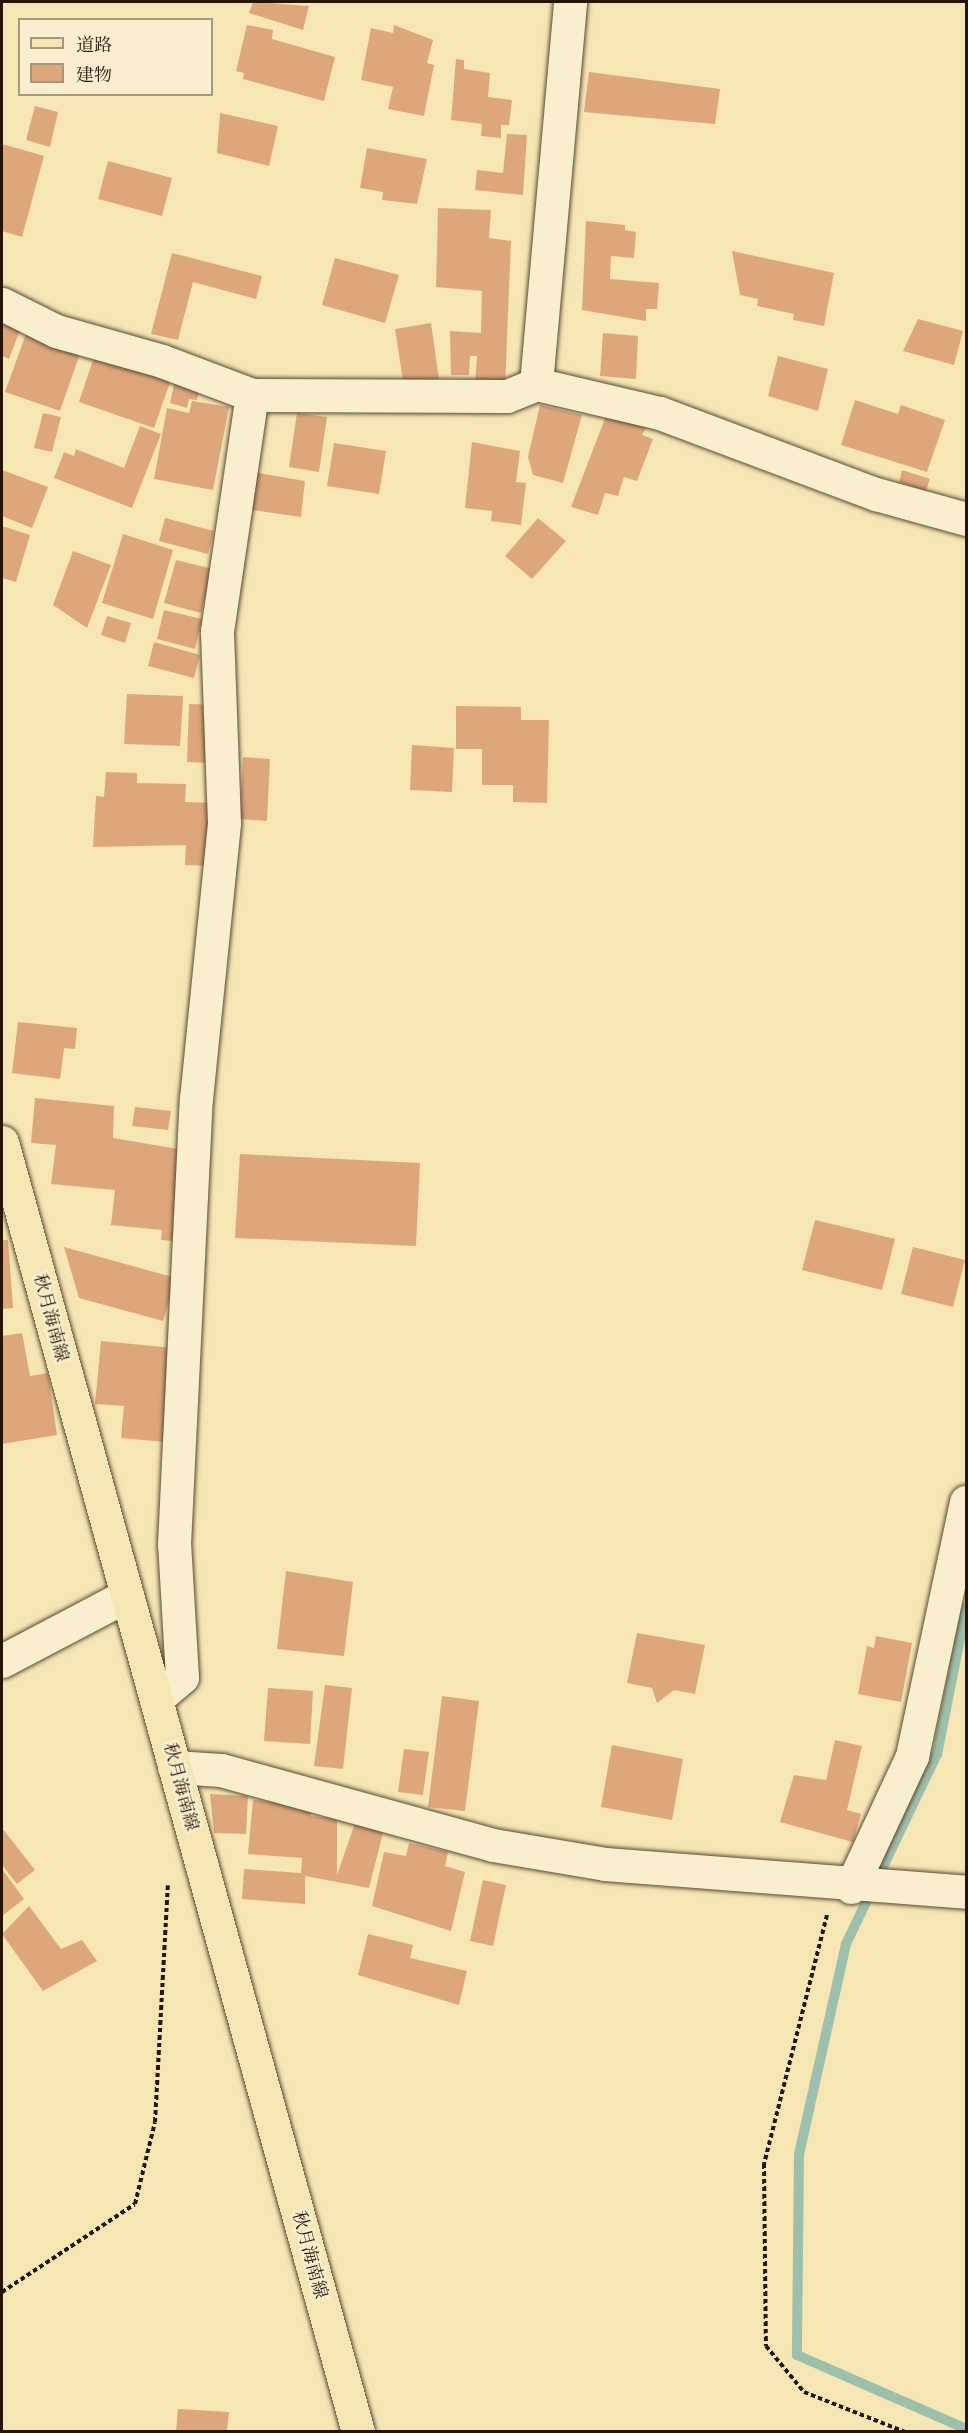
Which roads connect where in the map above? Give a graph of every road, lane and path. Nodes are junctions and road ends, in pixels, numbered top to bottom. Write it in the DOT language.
graph roads {
  1 [pos="570,2"];
  2 [pos="2,304"];
  3 [pos="536,384"];
  4 [pos="252,395"];
  5 [pos="966,519"];
  6 [pos="2,1142"];
  7 [pos="966,1502"];
  8 [pos="127,1595"];
  9 [pos="2,1661"];
  10 [pos="156,1699"];
  11 [pos="174,1767"];
  12 [pos="169,1873"];
  13 [pos="843,1886"];
  14 [pos="966,1892"];
  15 [pos="2,2292"];
  16 [pos="358,2432"];
  17 [pos="905,2432"];
  1 -- 3 [label="street"];
  2 -- 4 [label="street"];
  3 -- 4 [label="street"];
  3 -- 5 [label="street"];
  4 -- 10 [label="street"];
  6 -- 8 [label="main road, 秋月海南線"];
  7 -- 13 [label="street"];
  8 -- 9 [label="street"];
  8 -- 10 [label="main road, 秋月海南線"];
  10 -- 11 [label="main road, 秋月海南線"];
  11 -- 13 [label="street"];
  11 -- 16 [label="main road, 秋月海南線"];
  12 -- 15 [label="path"];
  13 -- 14 [label="street"];
  13 -- 17 [label="path"];
}
